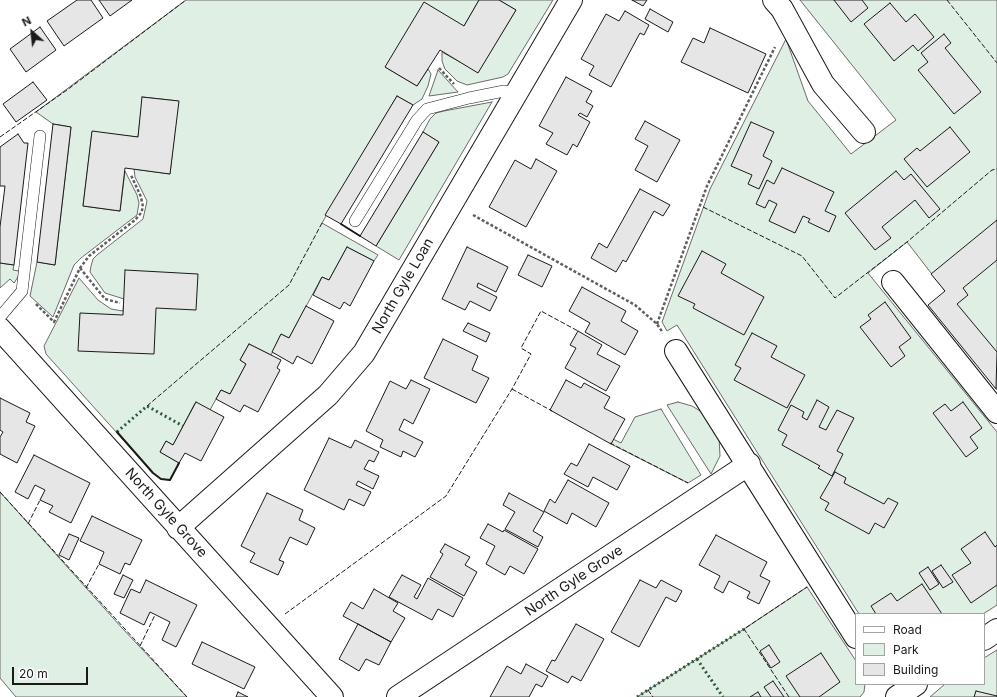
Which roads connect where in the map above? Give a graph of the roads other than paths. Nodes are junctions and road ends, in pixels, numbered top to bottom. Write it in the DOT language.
graph roads {
  1 [pos="571,0"];
  2 [pos="774,0"];
  3 [pos="516,92"];
  4 [pos="864,132"];
  5 [pos="40,136"];
  6 [pos="355,221"];
  7 [pos="893,282"];
  8 [pos="0,317"];
  9 [pos="0,329"];
  10 [pos="676,351"];
  11 [pos="997,412"];
  12 [pos="749,464"];
  13 [pos="178,528"];
  14 [pos="997,630"];
  15 [pos="855,634"];
  16 [pos="985,638"];
  17 [pos="887,685"];
  18 [pos="915,685"];
  19 [pos="332,697"];
  20 [pos="398,697"];
  21 [pos="894,697"];
  22 [pos="897,697"];
  1 -- 3 [label="street, North Gyle Loan"];
  2 -- 4 [label="street"];
  3 -- 6 [label="lane"];
  3 -- 13 [label="street, North Gyle Loan"];
  5 -- 8 [label="lane"];
  7 -- 11 [label="street"];
  9 -- 13 [label="street, North Gyle Grove"];
  10 -- 12 [label="street"];
  12 -- 15 [label="street"];
  12 -- 20 [label="street, North Gyle Grove"];
  13 -- 19 [label="street, North Gyle Grove"];
  14 -- 16 [label="street"];
  17 -- 21 [label="street"];
  18 -- 22 [label="street"];
}
